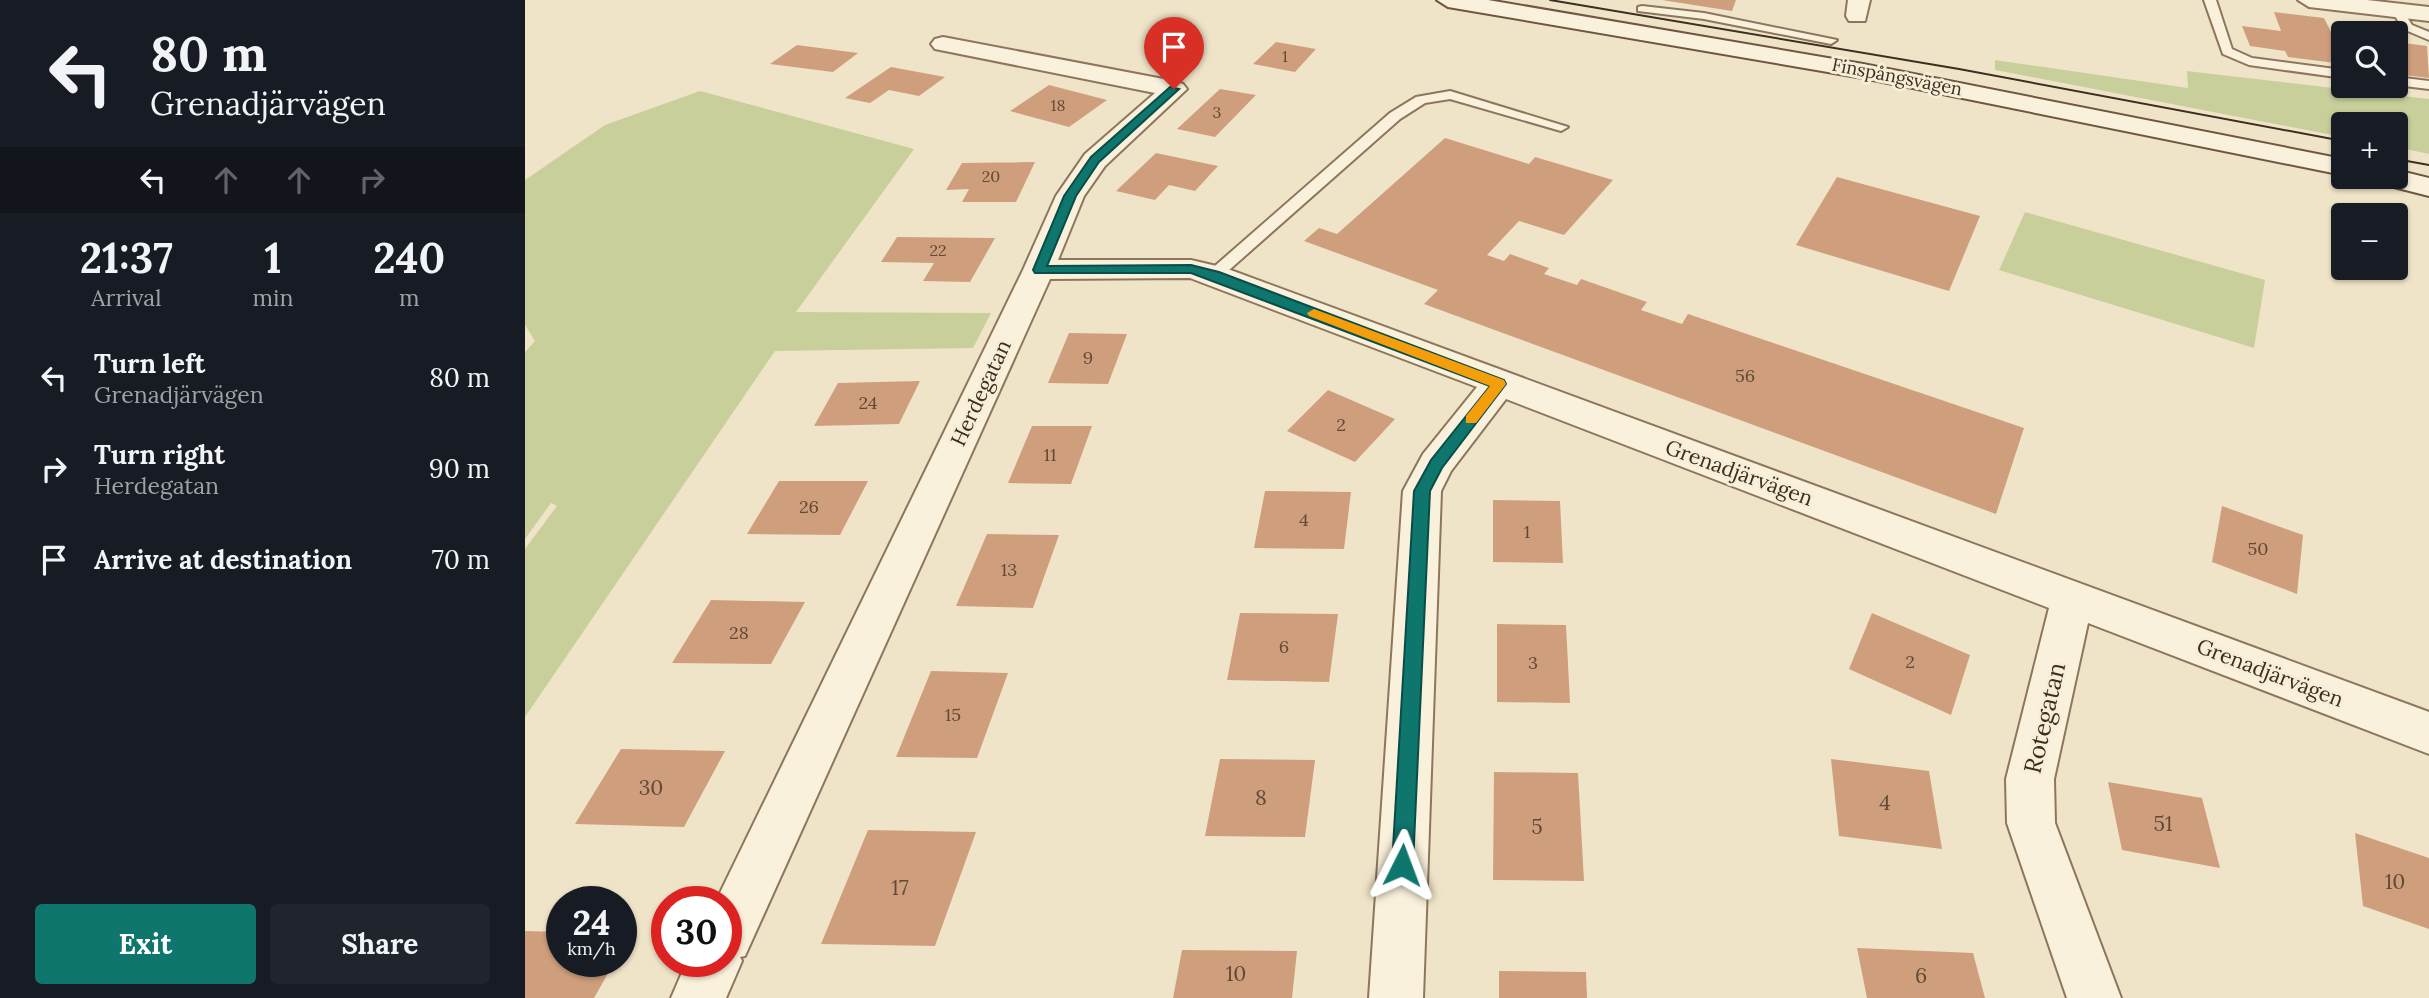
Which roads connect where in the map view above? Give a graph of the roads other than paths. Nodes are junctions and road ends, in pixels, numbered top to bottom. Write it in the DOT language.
graph roads {
  1 [pos="1448,0"];
  2 [pos="2210,0"];
  3 [pos="2309,0"];
  4 [pos="2350,2"];
  5 [pos="1642,9"];
  6 [pos="2398,11"];
  7 [pos="2429,14"];
  8 [pos="1781,30"];
  9 [pos="2429,36"];
  10 [pos="1831,40"];
  11 [pos="943,44"];
  12 [pos="1762,52"];
  13 [pos="2331,72"];
  14 [pos="2408,82"];
  15 [pos="2429,85"];
  16 [pos="1561,127"];
  17 [pos="2331,164"];
  18 [pos="2408,182"];
  19 [pos="2429,187"];
  20 [pos="1039,270"];
  21 [pos="1214,275"];
  22 [pos="1499,384"];
  23 [pos="2073,597"];
  24 [pos="2429,733"];
  25 [pos="742,903"];
  26 [pos="708,977"];
  27 [pos="698,998"];
  28 [pos="1396,998"];
  29 [pos="2094,998"];
  1 -- 12 [label="street, Finspångsvägen"];
  2 -- 13 [label="lane"];
  3 -- 4 [label="street"];
  4 -- 6 [label="street"];
  5 -- 8 [label="lane"];
  6 -- 7 [label="street"];
  6 -- 9 [label="lane"];
  8 -- 10 [label="lane"];
  8 -- 12 [label="lane"];
  11 -- 20 [label="street, Herdegatan"];
  12 -- 17 [label="street, Finspångsvägen"];
  14 -- 15 [label="lane"];
  16 -- 21 [label="lane"];
  18 -- 19 [label="street"];
  20 -- 21 [label="street, Grenadjärvägen"];
  20 -- 25 [label="street, Herdegatan"];
  21 -- 22 [label="street, Grenadjärvägen"];
  22 -- 23 [label="street, Grenadjärvägen"];
  22 -- 28 [label="street"];
  23 -- 24 [label="street, Grenadjärvägen"];
  23 -- 29 [label="street, Rotegatan"];
  26 -- 27 [label="street"];
}
